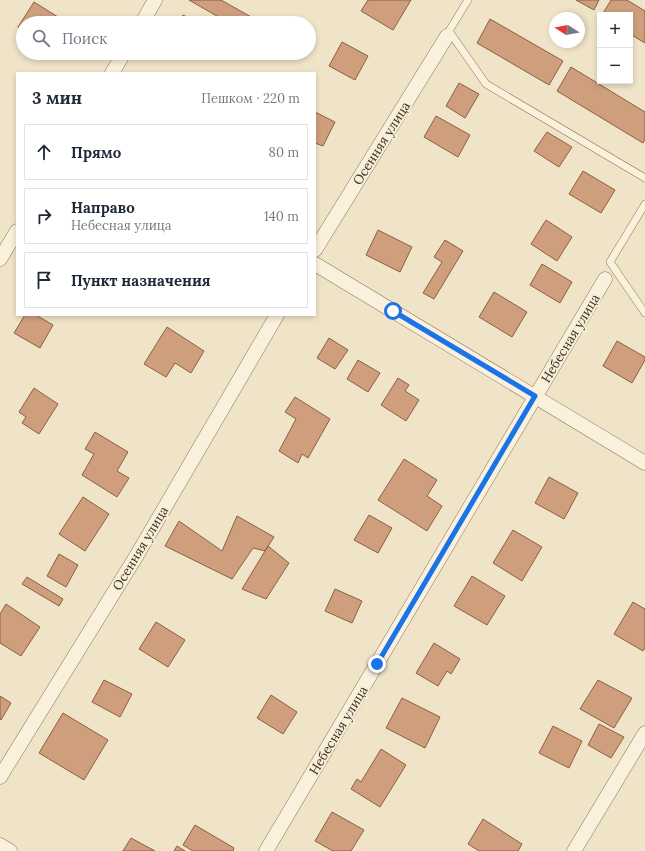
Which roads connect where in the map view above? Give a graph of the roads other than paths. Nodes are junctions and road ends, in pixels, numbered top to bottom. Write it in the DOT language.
graph roads {
  1 [pos="155,0"];
  2 [pos="468,0"];
  3 [pos="146,16"];
  4 [pos="448,33"];
  5 [pos="120,60"];
  6 [pos="113,72"];
  7 [pos="645,178"];
  8 [pos="645,204"];
  9 [pos="16,233"];
  10 [pos="316,248"];
  11 [pos="0,259"];
  12 [pos="316,265"];
  13 [pos="604,279"];
  14 [pos="645,313"];
  15 [pos="276,316"];
  16 [pos="535,396"];
  17 [pos="645,463"];
  18 [pos="645,733"];
  19 [pos="0,777"];
  20 [pos="0,845"];
  21 [pos="10,851"];
  22 [pos="266,851"];
  23 [pos="574,851"];
  1 -- 3 [label="street"];
  2 -- 4 [label="lane"];
  4 -- 7 [label="lane"];
  4 -- 10 [label="street, Осенняя улица"];
  5 -- 6 [label="street"];
  8 -- 14 [label="lane"];
  9 -- 11 [label="street"];
  12 -- 16 [label="street"];
  13 -- 16 [label="street, Небесная улица"];
  15 -- 19 [label="street, Осенняя улица"];
  16 -- 17 [label="street"];
  16 -- 22 [label="street, Небесная улица"];
  18 -- 23 [label="street"];
  20 -- 21 [label="street"];
}
